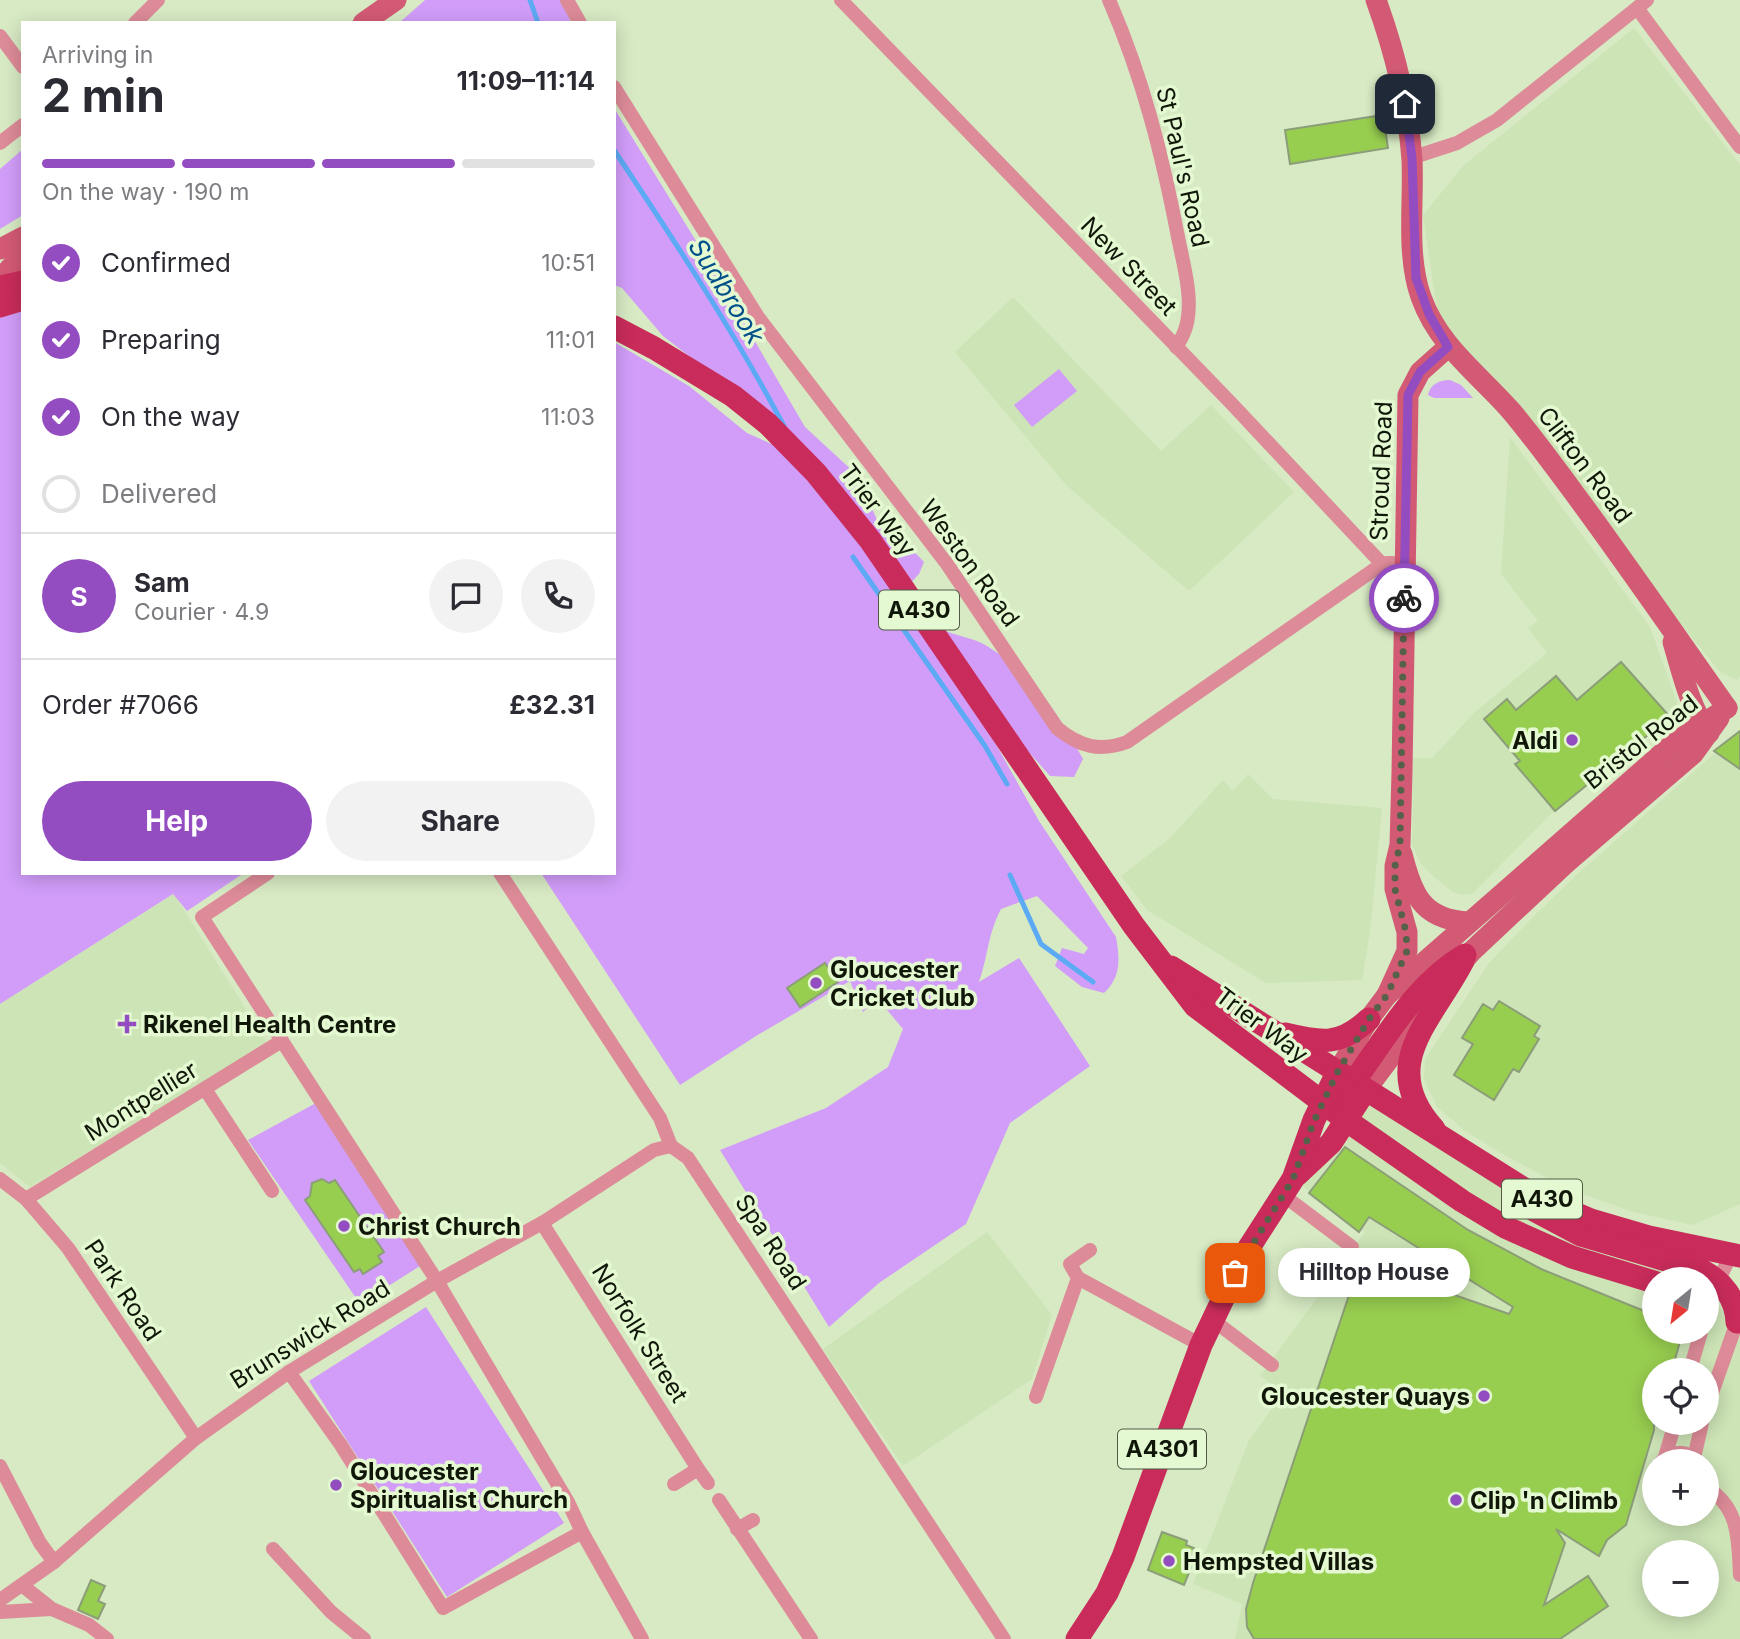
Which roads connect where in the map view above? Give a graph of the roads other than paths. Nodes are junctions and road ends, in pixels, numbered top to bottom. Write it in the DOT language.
graph roads {
  1 [pos="158,0"];
  2 [pos="396,0"];
  3 [pos="567,0"];
  4 [pos="841,0"];
  5 [pos="1109,0"];
  6 [pos="1376,0"];
  7 [pos="1642,4"];
  8 [pos="137,21"];
  9 [pos="366,21"];
  10 [pos="579,21"];
  11 [pos="0,36"];
  12 [pos="21,64"];
  13 [pos="616,90"];
  14 [pos="21,127"];
  15 [pos="0,143"];
  16 [pos="1740,146"];
  17 [pos="1412,158"];
  18 [pos="21,238"];
  19 [pos="0,249"];
  20 [pos="21,255"];
  21 [pos="0,279"];
  22 [pos="21,282"];
  23 [pos="0,287"];
  24 [pos="21,300"];
  25 [pos="0,306"];
  26 [pos="616,328"];
  27 [pos="1176,347"];
  28 [pos="1448,347"];
  29 [pos="1405,563"];
  30 [pos="1383,565"];
  31 [pos="1668,624"];
  32 [pos="1727,708"];
  33 [pos="1706,728"];
  34 [pos="1400,845"];
  35 [pos="265,875"];
  36 [pos="501,875"];
  37 [pos="1467,922"];
  38 [pos="1467,956"];
  39 [pos="1158,959"];
  40 [pos="1387,995"];
  41 [pos="1369,1019"];
  42 [pos="1268,1030"];
  43 [pos="280,1042"];
  44 [pos="1352,1082"];
  45 [pos="205,1089"];
  46 [pos="1323,1103"];
  47 [pos="1346,1120"];
  48 [pos="671,1146"];
  49 [pos="1452,1146"];
  50 [pos="0,1179"];
  51 [pos="1288,1187"];
  52 [pos="272,1191"];
  53 [pos="26,1199"];
  54 [pos="542,1223"];
  55 [pos="1352,1247"];
  56 [pos="1090,1250"];
  57 [pos="1736,1255"];
  58 [pos="1079,1278"];
  59 [pos="1642,1278"];
  60 [pos="437,1281"];
  61 [pos="1724,1303"];
  62 [pos="1213,1320"];
  63 [pos="1201,1345"];
  64 [pos="1715,1358"];
  65 [pos="1272,1365"];
  66 [pos="289,1372"];
  67 [pos="1036,1397"];
  68 [pos="196,1438"];
  69 [pos="0,1466"];
  70 [pos="698,1469"];
  71 [pos="674,1483"];
  72 [pos="708,1483"];
  73 [pos="1719,1494"];
  74 [pos="719,1500"];
  75 [pos="752,1520"];
  76 [pos="737,1529"];
  77 [pos="582,1532"];
  78 [pos="273,1549"];
  79 [pos="54,1562"];
  80 [pos="1740,1576"];
  81 [pos="23,1586"];
  82 [pos="0,1600"];
  83 [pos="52,1609"];
  84 [pos="0,1612"];
  85 [pos="107,1639"];
  86 [pos="365,1639"];
  87 [pos="642,1639"];
  88 [pos="811,1639"];
  89 [pos="1004,1639"];
  90 [pos="1077,1639"];
  1 -- 8 [label="street"];
  2 -- 9 [label="main road"];
  3 -- 10 [label="street"];
  4 -- 27 [label="street, New Street"];
  5 -- 27 [label="street, St Paul's Road"];
  6 -- 17 [label="main road"];
  7 -- 16 [label="street"];
  7 -- 17 [label="street"];
  11 -- 12 [label="street"];
  13 -- 30 [label="street, Weston Road"];
  14 -- 15 [label="street"];
  17 -- 28 [label="main road"];
  18 -- 19 [label="main road"];
  20 -- 21 [label="main road"];
  22 -- 23 [label="main road"];
  24 -- 25 [label="main road"];
  26 -- 39 [label="main road, Trier Way / A430"];
  27 -- 30 [label="street, New Street"];
  28 -- 29 [label="main road, Stroud Road"];
  28 -- 31 [label="main road, Clifton Road"];
  29 -- 30 [label="street, Weston Road"];
  29 -- 34 [label="main road, Stroud Road"];
  31 -- 32 [label="main road, Clifton Road"];
  31 -- 33 [label="main road, Clifton Road"];
  32 -- 33 [label="main road, Bristol Road"];
  33 -- 37 [label="main road, Bristol Road"];
  33 -- 38 [label="main road, Bristol Road"];
  34 -- 37 [label="main road, Stroud Road"];
  34 -- 40 [label="main road, Stroud Road"];
  35 -- 43 [label="street"];
  36 -- 48 [label="street, Spa Road"];
  37 -- 40 [label="main road, Bristol Road"];
  38 -- 44 [label="main road"];
  38 -- 49 [label="main road"];
  39 -- 42 [label="main road, Trier Way / A430"];
  39 -- 46 [label="main road, Trier Way / A430"];
  40 -- 41 [label="main road, Bristol Road"];
  41 -- 42 [label="main road"];
  41 -- 44 [label="main road, Bristol Road"];
  42 -- 44 [label="main road, Trier Way / A430"];
  43 -- 45 [label="street, Montpellier"];
  43 -- 60 [label="street"];
  44 -- 46 [label="main road, A4301"];
  44 -- 47 [label="main road, A4301"];
  44 -- 49 [label="main road, A430"];
  45 -- 52 [label="street"];
  45 -- 53 [label="street, Montpellier"];
  46 -- 47 [label="main road, Trier Way / A430"];
  46 -- 51 [label="main road, A4301"];
  47 -- 51 [label="main road, A4301"];
  47 -- 59 [label="main road, A430"];
  48 -- 54 [label="street, Brunswick Road"];
  48 -- 89 [label="street, Spa Road"];
  49 -- 57 [label="main road, A430"];
  49 -- 61 [label="main road"];
  50 -- 53 [label="street, Park Road"];
  51 -- 55 [label="street"];
  51 -- 62 [label="main road, A4301"];
  53 -- 68 [label="street, Park Road"];
  54 -- 60 [label="street, Brunswick Road"];
  54 -- 70 [label="street, Norfolk Street"];
  56 -- 58 [label="street"];
  57 -- 61 [label="street"];
  58 -- 63 [label="street"];
  58 -- 67 [label="street"];
  60 -- 66 [label="street, Brunswick Road"];
  60 -- 77 [label="street"];
  61 -- 64 [label="street"];
  62 -- 63 [label="main road, A4301"];
  62 -- 65 [label="street"];
  63 -- 90 [label="main road, A4301"];
  66 -- 68 [label="street, Brunswick Road"];
  66 -- 77 [label="street"];
  68 -- 79 [label="street, Brunswick Road"];
  69 -- 79 [label="street"];
  70 -- 71 [label="street"];
  70 -- 72 [label="street, Norfolk Street"];
  73 -- 80 [label="street"];
  74 -- 76 [label="street"];
  75 -- 76 [label="street"];
  76 -- 88 [label="street"];
  77 -- 87 [label="street"];
  78 -- 86 [label="street"];
  79 -- 81 [label="street, Brunswick Road"];
  81 -- 82 [label="street, Brunswick Road"];
  81 -- 83 [label="street"];
  83 -- 84 [label="street"];
  83 -- 85 [label="street"];
}
